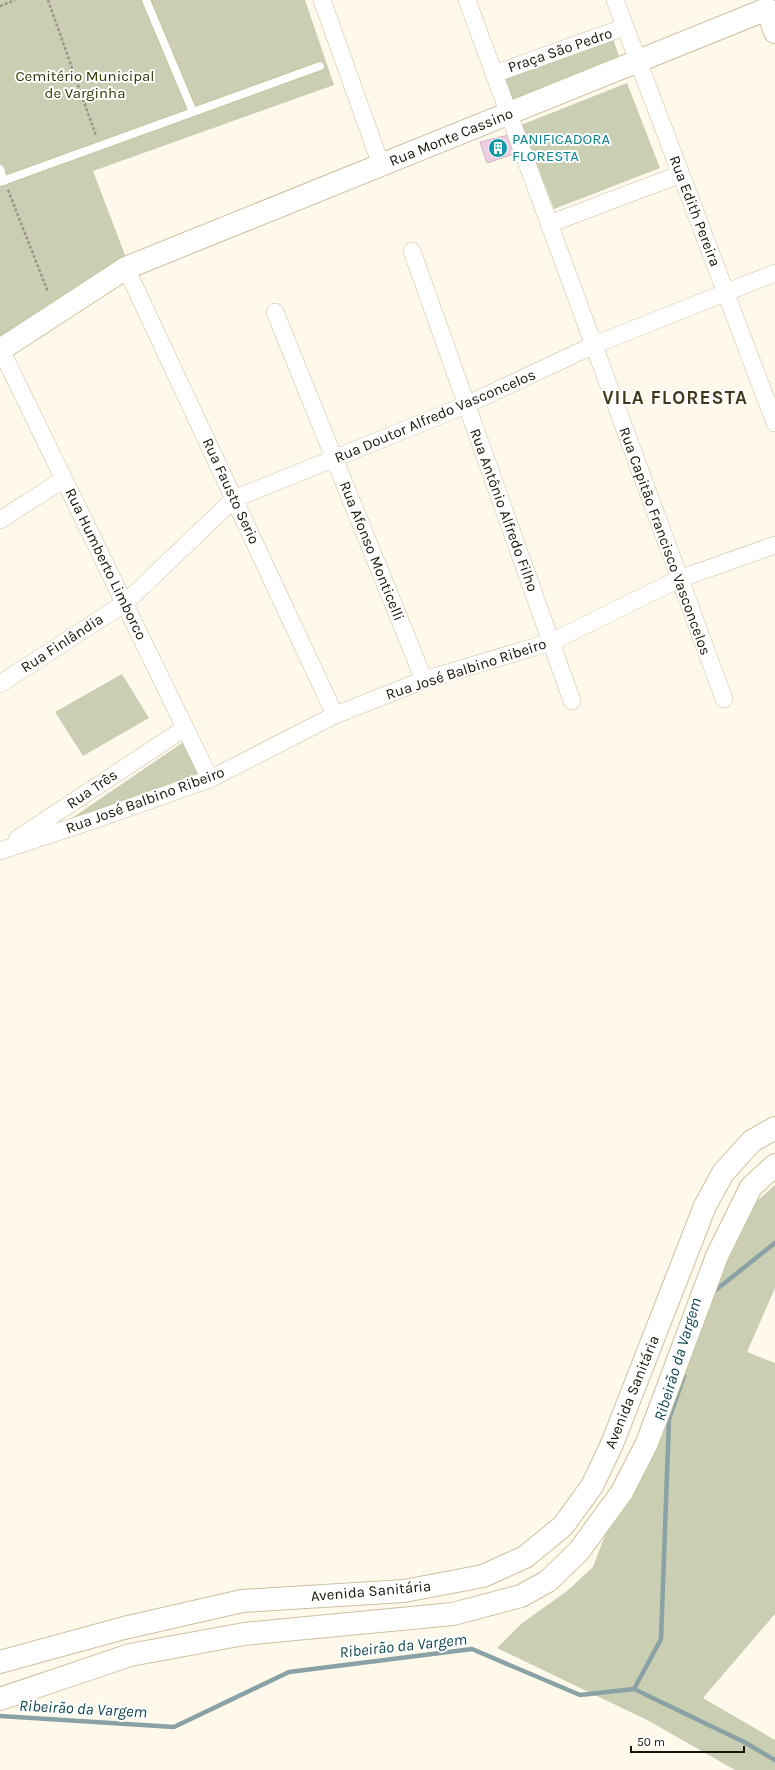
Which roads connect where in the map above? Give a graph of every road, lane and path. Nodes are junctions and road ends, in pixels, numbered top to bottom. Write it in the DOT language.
graph roads {
  1 [pos="15,0"];
  2 [pos="48,0"];
  3 [pos="146,0"];
  4 [pos="322,0"];
  5 [pos="467,0"];
  6 [pos="615,0"];
  7 [pos="768,5"];
  8 [pos="0,6"];
  9 [pos="626,27"];
  10 [pos="775,32"];
  11 [pos="638,61"];
  12 [pos="320,66"];
  13 [pos="494,74"];
  14 [pos="193,112"];
  15 [pos="508,114"];
  16 [pos="99,146"];
  17 [pos="381,165"];
  18 [pos="0,169"];
  19 [pos="681,174"];
  20 [pos="2,181"];
  21 [pos="549,224"];
  22 [pos="412,250"];
  23 [pos="126,268"];
  24 [pos="775,273"];
  25 [pos="48,292"];
  26 [pos="726,293"];
  27 [pos="275,312"];
  28 [pos="594,345"];
  29 [pos="0,350"];
  30 [pos="466,405"];
  31 [pos="775,423"];
  32 [pos="335,459"];
  33 [pos="64,479"];
  34 [pos="234,499"];
  35 [pos="0,520"];
  36 [pos="775,545"];
  37 [pos="679,579"];
  38 [pos="124,603"];
  39 [pos="552,642"];
  40 [pos="424,680"];
  41 [pos="0,684"];
  42 [pos="724,699"];
  43 [pos="572,701"];
  44 [pos="335,715"];
  45 [pos="185,728"];
  46 [pos="210,779"];
  47 [pos="0,850"];
  48 [pos="775,1128"];
  49 [pos="775,1165"];
  50 [pos="0,1662"];
  51 [pos="0,1699"];
  1 -- 8 [label="path"];
  2 -- 16 [label="path"];
  3 -- 14 [label="lane"];
  4 -- 17 [label="street"];
  5 -- 13 [label="street, Rua Capitão Francisco Vasconcelos"];
  6 -- 9 [label="street, Rua Edith Pereira"];
  7 -- 10 [label="street"];
  7 -- 11 [label="street, Rua Monte Cassino"];
  9 -- 11 [label="street, Rua Edith Pereira"];
  9 -- 13 [label="street, Praça São Pedro"];
  11 -- 15 [label="street, Rua Monte Cassino"];
  11 -- 19 [label="street, Rua Edith Pereira"];
  12 -- 14 [label="lane"];
  13 -- 15 [label="street, Rua Capitão Francisco Vasconcelos"];
  14 -- 16 [label="lane"];
  15 -- 17 [label="street, Rua Monte Cassino"];
  15 -- 21 [label="street, Rua Capitão Francisco Vasconcelos"];
  16 -- 20 [label="lane"];
  17 -- 23 [label="street, Rua Monte Cassino"];
  18 -- 20 [label="lane"];
  19 -- 21 [label="street"];
  19 -- 26 [label="street, Rua Edith Pereira"];
  20 -- 25 [label="path"];
  21 -- 28 [label="street, Rua Capitão Francisco Vasconcelos"];
  22 -- 30 [label="street, Rua Antônio Alfredo Filho"];
  23 -- 29 [label="street, Rua Monte Cassino"];
  23 -- 34 [label="street, Rua Fausto Serio"];
  24 -- 26 [label="street, Rua Doutor Alfredo Vasconcelos"];
  26 -- 28 [label="street, Rua Doutor Alfredo Vasconcelos"];
  26 -- 31 [label="street, Rua Edith Pereira"];
  27 -- 32 [label="street, Rua Afonso Monticelli"];
  28 -- 30 [label="street, Rua Doutor Alfredo Vasconcelos"];
  28 -- 37 [label="street, Rua Capitão Francisco Vasconcelos"];
  29 -- 33 [label="street, Rua Humberto Limborco"];
  30 -- 32 [label="street, Rua Doutor Alfredo Vasconcelos"];
  30 -- 39 [label="street, Rua Antônio Alfredo Filho"];
  32 -- 34 [label="street, Rua Doutor Alfredo Vasconcelos"];
  32 -- 40 [label="street, Rua Afonso Monticelli"];
  33 -- 35 [label="street"];
  33 -- 38 [label="street, Rua Humberto Limborco"];
  34 -- 38 [label="street, Rua Doutor Alfredo Vasconcelos"];
  34 -- 44 [label="street, Rua Fausto Serio"];
  36 -- 37 [label="street, Rua José Balbino Ribeiro"];
  37 -- 39 [label="street, Rua José Balbino Ribeiro"];
  37 -- 42 [label="street, Rua Capitão Francisco Vasconcelos"];
  38 -- 41 [label="street, Rua Finlândia"];
  38 -- 45 [label="street, Rua Humberto Limborco"];
  39 -- 40 [label="street, Rua José Balbino Ribeiro"];
  39 -- 43 [label="street, Rua Antônio Alfredo Filho"];
  40 -- 44 [label="street, Rua José Balbino Ribeiro"];
  44 -- 46 [label="street, Rua José Balbino Ribeiro"];
  45 -- 46 [label="street, Rua Humberto Limborco"];
  45 -- 47 [label="street, Rua Três"];
  46 -- 47 [label="street, Rua José Balbino Ribeiro"];
  48 -- 50 [label="street, Avenida Sanitária"];
  49 -- 51 [label="street, Avenida Sanitária"];
}
